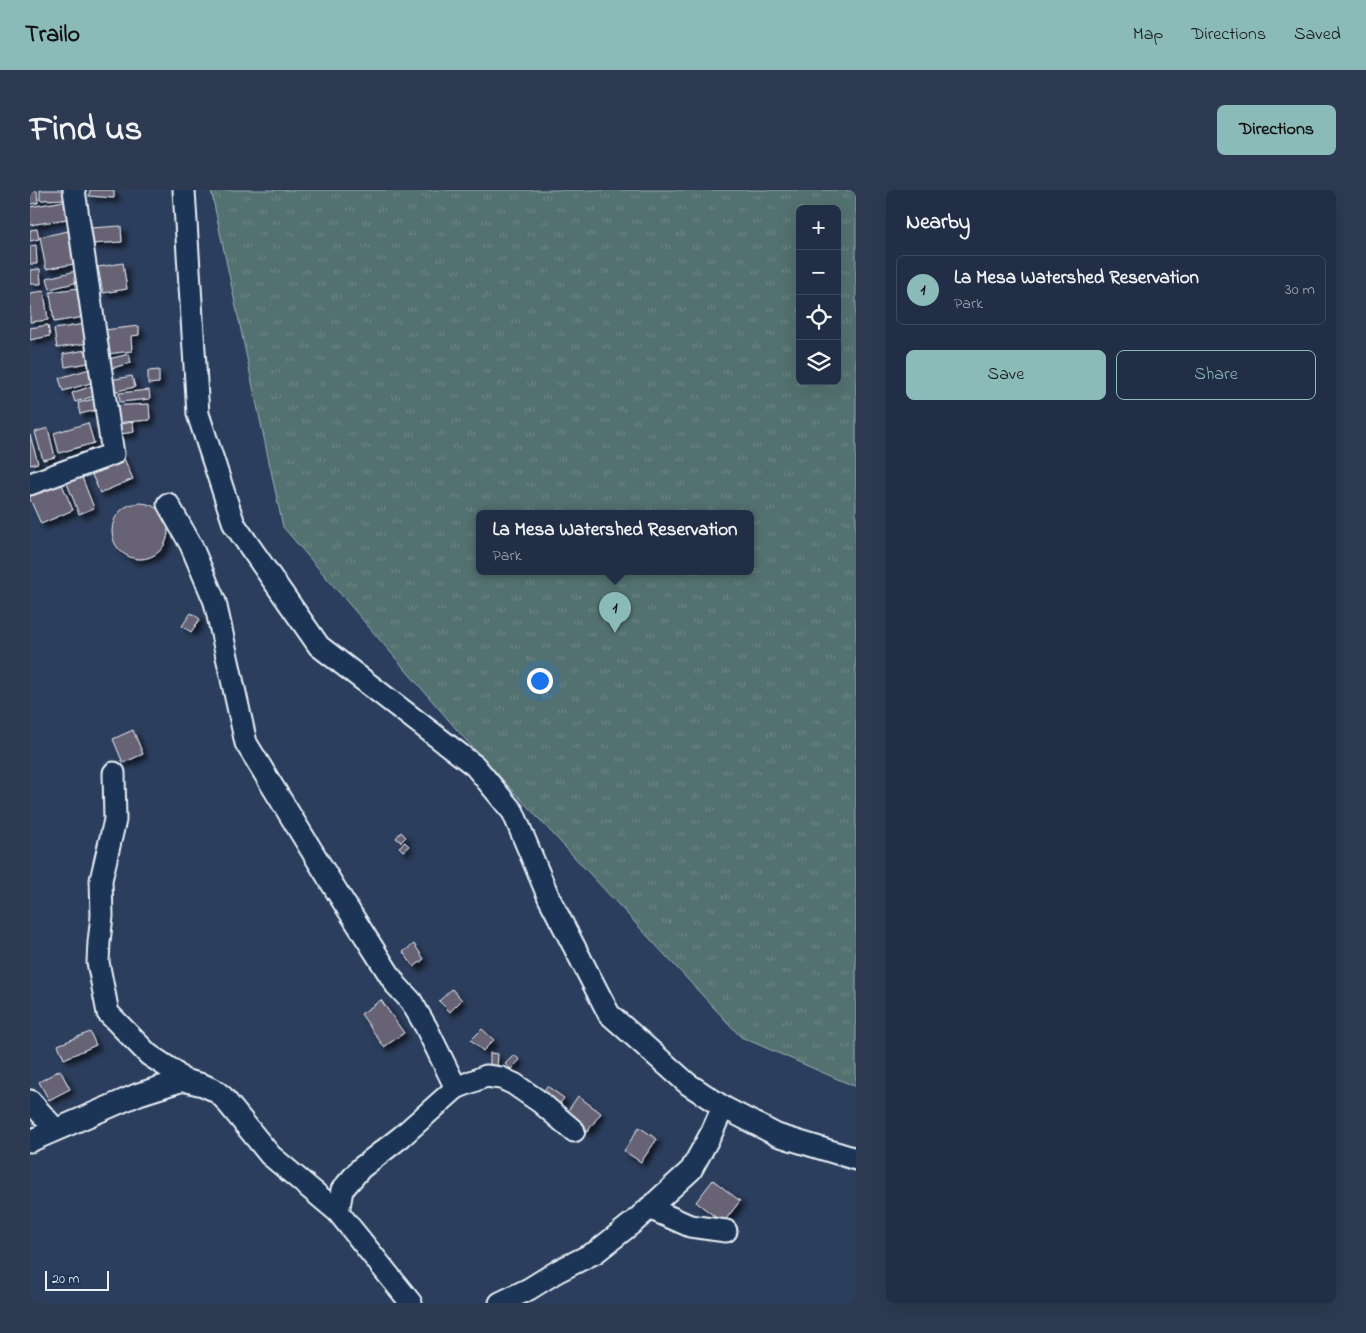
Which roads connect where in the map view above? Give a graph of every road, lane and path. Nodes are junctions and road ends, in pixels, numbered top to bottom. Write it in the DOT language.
graph roads {
  1 [pos="74,190"];
  2 [pos="184,190"];
  3 [pos="30,484"];
  4 [pos="168,504"];
  5 [pos="114,772"];
  6 [pos="183,1080"];
  7 [pos="456,1088"];
  8 [pos="30,1101"];
  9 [pos="723,1107"];
  10 [pos="55,1129"];
  11 [pos="574,1131"];
  12 [pos="30,1141"];
  13 [pos="856,1159"];
  14 [pos="649,1208"];
  15 [pos="338,1212"];
  16 [pos="726,1231"];
  17 [pos="411,1303"];
  18 [pos="500,1303"];
  1 -- 3 [label="street"];
  2 -- 9 [label="street"];
  4 -- 7 [label="street"];
  5 -- 6 [label="street"];
  6 -- 10 [label="street"];
  6 -- 15 [label="street"];
  7 -- 11 [label="street"];
  7 -- 15 [label="street"];
  8 -- 10 [label="street"];
  9 -- 13 [label="street"];
  9 -- 14 [label="street"];
  10 -- 12 [label="street"];
  14 -- 16 [label="street"];
  14 -- 18 [label="street"];
  15 -- 17 [label="street"];
}
